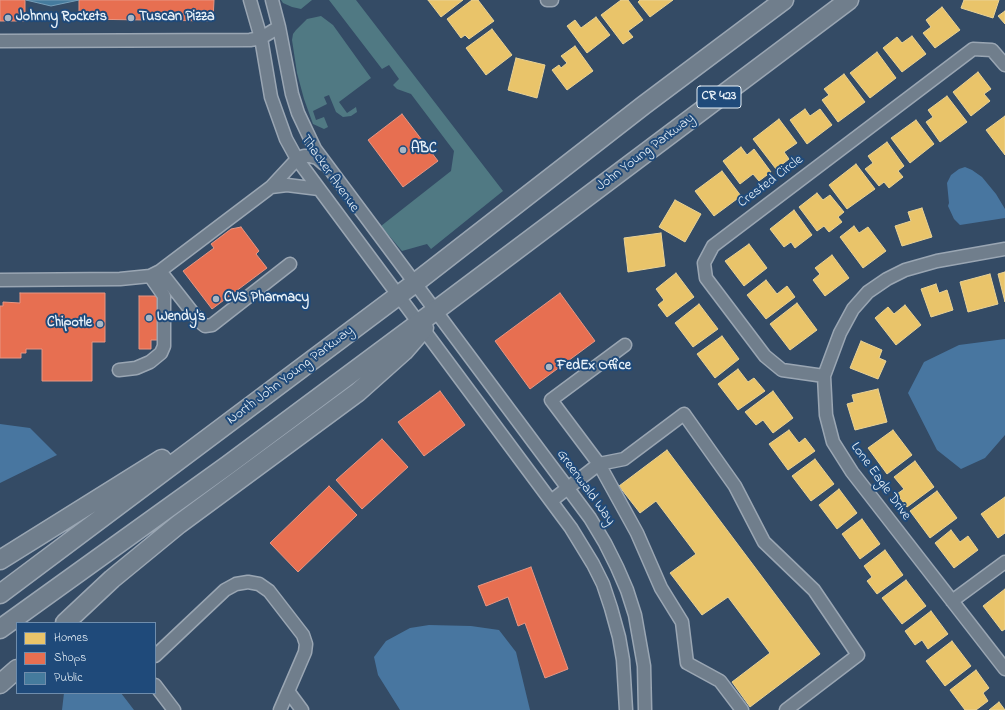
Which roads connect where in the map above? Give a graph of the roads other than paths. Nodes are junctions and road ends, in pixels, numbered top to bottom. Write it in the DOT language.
graph roads {
  1 [pos="250,0"];
  2 [pos="272,0"];
  3 [pos="547,0"];
  4 [pos="552,0"];
  5 [pos="784,0"];
  6 [pos="848,0"];
  7 [pos="279,27"];
  8 [pos="261,38"];
  9 [pos="0,41"];
  10 [pos="1005,65"];
  11 [pos="297,159"];
  12 [pos="326,166"];
  13 [pos="271,187"];
  14 [pos="319,189"];
  15 [pos="1005,249"];
  16 [pos="290,264"];
  17 [pos="155,274"];
  18 [pos="0,280"];
  19 [pos="415,284"];
  20 [pos="398,296"];
  21 [pos="435,311"];
  22 [pos="421,326"];
  23 [pos="625,345"];
  24 [pos="119,370"];
  25 [pos="298,370"];
  26 [pos="824,376"];
  27 [pos="599,464"];
  28 [pos="568,488"];
  29 [pos="552,501"];
  30 [pos="0,560"];
  31 [pos="1005,562"];
  32 [pos="0,594"];
  33 [pos="952,601"];
  34 [pos="66,622"];
  35 [pos="0,629"];
  36 [pos="156,655"];
  37 [pos="1005,669"];
  38 [pos="16,670"];
  39 [pos="0,684"];
  40 [pos="156,686"];
  41 [pos="288,691"];
  42 [pos="174,710"];
  43 [pos="280,710"];
  44 [pos="302,710"];
  45 [pos="626,710"];
  46 [pos="645,710"];
  47 [pos="742,710"];
  48 [pos="786,710"];
  1 -- 8 [label="street, Thacker Avenue"];
  2 -- 7 [label="street, Thacker Avenue"];
  3 -- 4 [label="street"];
  5 -- 19 [label="highway, North John Young Parkway / CR 423"];
  6 -- 21 [label="highway, John Young Parkway / CR 423"];
  7 -- 8 [label="street"];
  7 -- 12 [label="street, Thacker Avenue"];
  8 -- 9 [label="street"];
  8 -- 11 [label="street, Thacker Avenue"];
  10 -- 26 [label="street, Crested Circle"];
  11 -- 12 [label="street"];
  11 -- 13 [label="street"];
  11 -- 14 [label="street, Thacker Avenue"];
  12 -- 19 [label="street, Thacker Avenue"];
  13 -- 14 [label="street"];
  13 -- 17 [label="street"];
  14 -- 20 [label="street, Thacker Avenue"];
  15 -- 26 [label="street, Lone Eagle Drive"];
  16 -- 17 [label="street"];
  17 -- 18 [label="street"];
  17 -- 24 [label="street"];
  19 -- 20 [label="highway, North John Young Parkway"];
  19 -- 21 [label="street, Thacker Avenue"];
  20 -- 22 [label="street, Thacker Avenue"];
  20 -- 25 [label="highway, North John Young Parkway"];
  21 -- 22 [label="highway"];
  21 -- 28 [label="street, Greenwald Way"];
  22 -- 29 [label="street"];
  22 -- 34 [label="highway"];
  22 -- 35 [label="highway"];
  23 -- 27 [label="street"];
  25 -- 30 [label="highway"];
  25 -- 32 [label="highway, North John Young Parkway"];
  26 -- 33 [label="street, Lone Eagle Drive"];
  27 -- 28 [label="street"];
  27 -- 47 [label="street"];
  27 -- 48 [label="street"];
  28 -- 29 [label="street"];
  28 -- 46 [label="street, Greenwald Way"];
  29 -- 45 [label="street"];
  31 -- 33 [label="street"];
  33 -- 37 [label="street, Lone Eagle Drive"];
  36 -- 41 [label="street"];
  38 -- 39 [label="highway"];
  40 -- 42 [label="street"];
  41 -- 43 [label="street"];
  41 -- 44 [label="street"];
}
